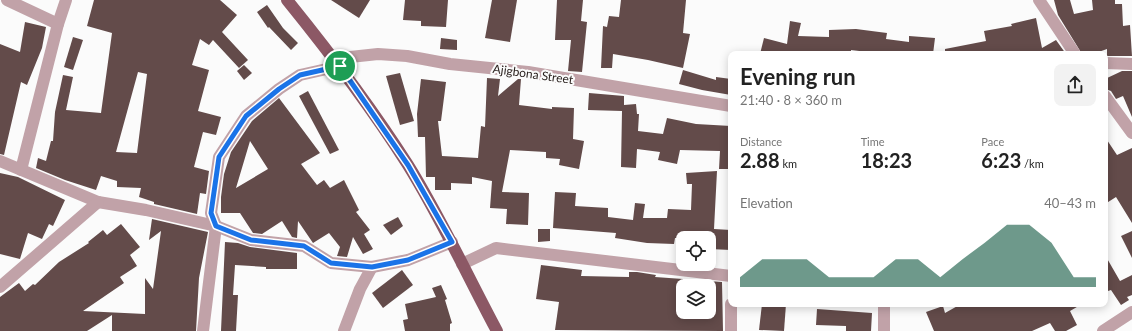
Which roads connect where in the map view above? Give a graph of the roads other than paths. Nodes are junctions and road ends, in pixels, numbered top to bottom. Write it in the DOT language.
graph roads {
  1 [pos="7,0"];
  2 [pos="66,0"];
  3 [pos="288,0"];
  4 [pos="1039,0"];
  5 [pos="58,24"];
  6 [pos="1073,51"];
  7 [pos="1108,64"];
  8 [pos="1132,64"];
  9 [pos="340,66"];
  10 [pos="1108,100"];
  11 [pos="728,105"];
  12 [pos="1132,133"];
  13 [pos="0,161"];
  14 [pos="21,170"];
  15 [pos="98,202"];
  16 [pos="216,226"];
  17 [pos="452,242"];
  18 [pos="462,264"];
  19 [pos="372,267"];
  20 [pos="728,276"];
  21 [pos="0,287"];
  22 [pos="731,307"];
  23 [pos="884,307"];
  24 [pos="1132,312"];
  25 [pos="203,331"];
  26 [pos="344,331"];
  27 [pos="497,331"];
  28 [pos="732,331"];
  29 [pos="884,331"];
  30 [pos="1103,331"];
  1 -- 5 [label="street"];
  2 -- 5 [label="street"];
  3 -- 9 [label="main road"];
  4 -- 6 [label="street"];
  5 -- 14 [label="street"];
  7 -- 8 [label="street"];
  9 -- 11 [label="street, Ajigbona Street"];
  9 -- 16 [label="street"];
  9 -- 17 [label="main road"];
  10 -- 12 [label="street"];
  13 -- 14 [label="street"];
  14 -- 15 [label="street"];
  15 -- 16 [label="street"];
  15 -- 21 [label="street"];
  16 -- 19 [label="street"];
  16 -- 25 [label="street"];
  17 -- 18 [label="main road"];
  17 -- 19 [label="street"];
  18 -- 20 [label="street"];
  18 -- 27 [label="main road"];
  19 -- 26 [label="street"];
  22 -- 28 [label="street"];
  23 -- 29 [label="street"];
  24 -- 30 [label="street"];
}
